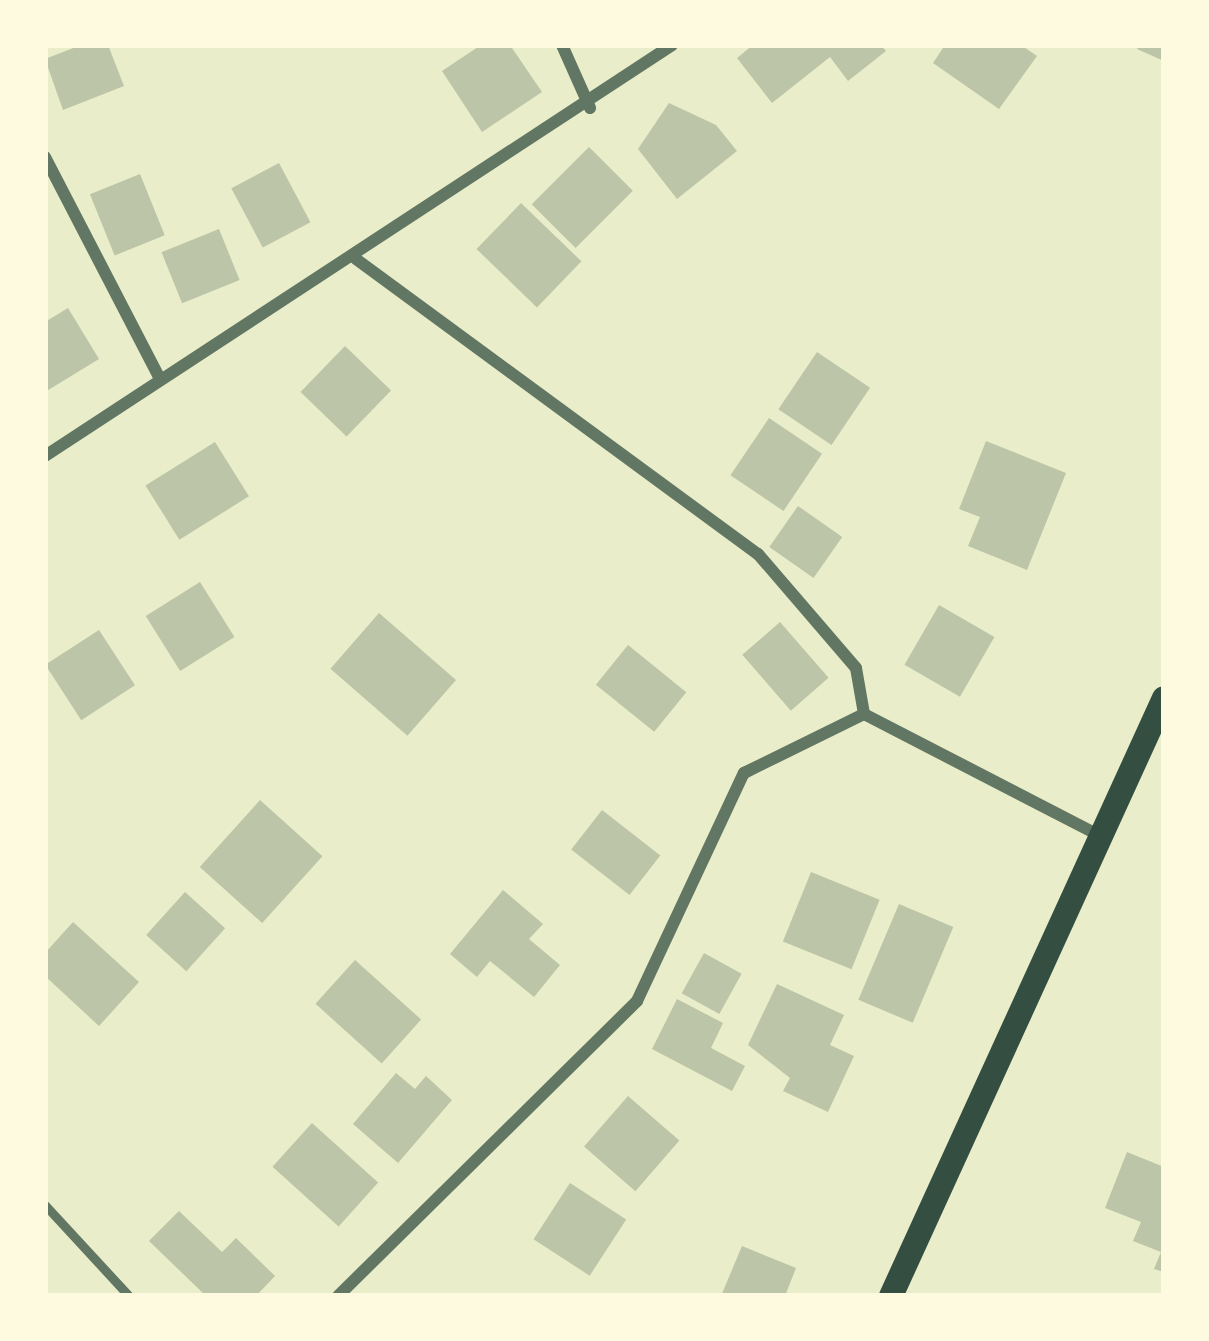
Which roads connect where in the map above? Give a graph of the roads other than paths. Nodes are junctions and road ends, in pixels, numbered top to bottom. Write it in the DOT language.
graph roads {
  1 [pos="562,45"];
  2 [pos="672,45"];
  3 [pos="590,109"];
  4 [pos="45,157"];
  5 [pos="356,259"];
  6 [pos="158,374"];
  7 [pos="45,456"];
  8 [pos="1164,698"];
  9 [pos="864,714"];
  10 [pos="1107,839"];
  11 [pos="45,1205"];
  12 [pos="129,1296"];
  13 [pos="338,1296"];
  14 [pos="891,1296"];
  1 -- 3 [label="street"];
  2 -- 3 [label="street"];
  3 -- 5 [label="street"];
  4 -- 6 [label="street"];
  5 -- 6 [label="street"];
  5 -- 9 [label="street"];
  6 -- 7 [label="street"];
  8 -- 10 [label="main road"];
  9 -- 10 [label="street"];
  9 -- 13 [label="street"];
  10 -- 14 [label="main road"];
  11 -- 12 [label="lane"];
}
